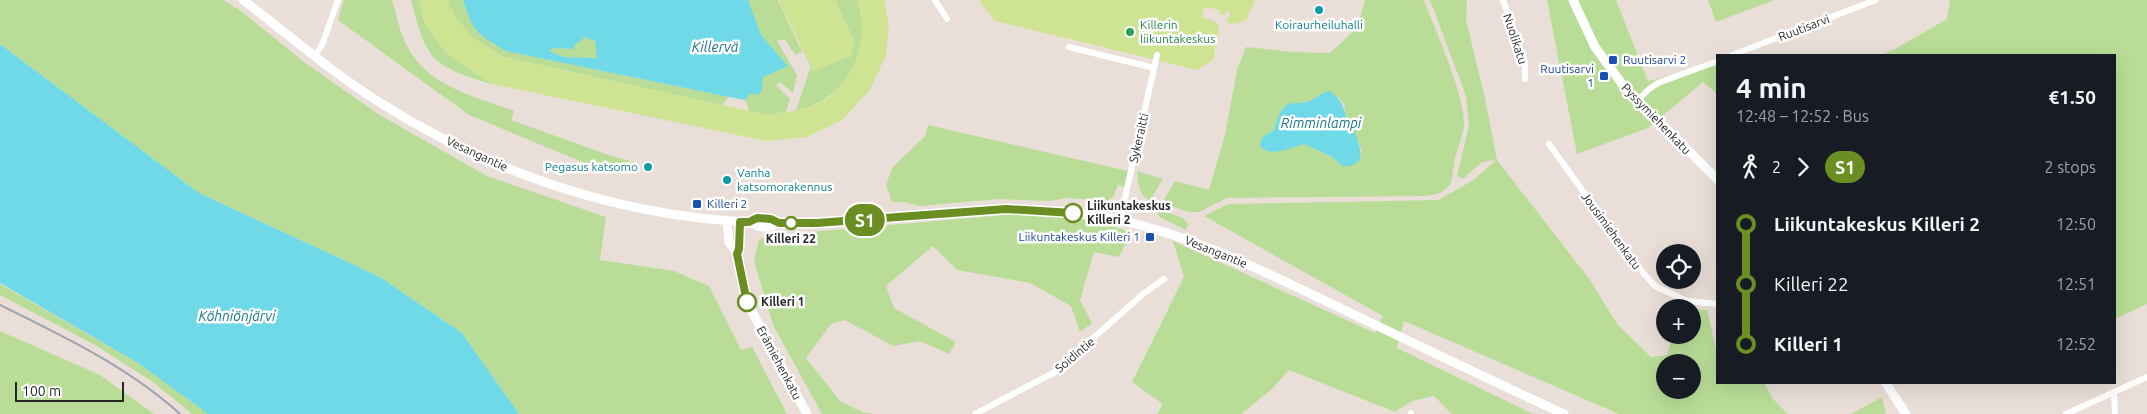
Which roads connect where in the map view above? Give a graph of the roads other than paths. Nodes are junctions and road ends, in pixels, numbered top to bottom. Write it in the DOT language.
graph roads {
  1 [pos="242,0"];
  2 [pos="338,0"];
  3 [pos="935,0"];
  4 [pos="1503,0"];
  5 [pos="1573,0"];
  6 [pos="1876,0"];
  7 [pos="947,20"];
  8 [pos="1069,47"];
  9 [pos="1735,54"];
  10 [pos="1157,55"];
  11 [pos="315,56"];
  12 [pos="1716,62"];
  13 [pos="1154,68"];
  14 [pos="1525,79"];
  15 [pos="1636,100"];
  16 [pos="1549,144"];
  17 [pos="1716,178"];
  18 [pos="1120,220"];
  19 [pos="727,221"];
  20 [pos="744,222"];
  21 [pos="737,254"];
  22 [pos="1164,280"];
  23 [pos="1716,304"];
  24 [pos="2147,377"];
  25 [pos="1886,384"];
  26 [pos="2114,394"];
  27 [pos="806,414"];
  28 [pos="975,414"];
  29 [pos="1564,414"];
  30 [pos="1906,414"];
  31 [pos="2066,414"];
  32 [pos="2115,414"];
  1 -- 11 [label="street, Vesangantie"];
  2 -- 11 [label="street"];
  3 -- 7 [label="street"];
  4 -- 14 [label="street, Nuolikatu"];
  5 -- 15 [label="street, Pyssymiehenkatu"];
  6 -- 9 [label="street, Ruutisarvi"];
  8 -- 13 [label="street"];
  10 -- 13 [label="street, Sykeraitti"];
  11 -- 19 [label="street, Vesangantie"];
  12 -- 15 [label="street"];
  13 -- 18 [label="street, Sykeraitti"];
  15 -- 17 [label="street, Pyssymiehenkatu"];
  16 -- 23 [label="street, Jousimiehenkatu"];
  18 -- 20 [label="street, Vesangantie"];
  18 -- 29 [label="street, Vesangantie"];
  19 -- 20 [label="street, Vesangantie"];
  19 -- 21 [label="street, Erämiehenkatu"];
  20 -- 21 [label="street, Erämiehenkatu"];
  21 -- 27 [label="street, Erämiehenkatu"];
  22 -- 28 [label="street, Soidintie"];
  24 -- 26 [label="street"];
  25 -- 30 [label="street"];
  26 -- 31 [label="street"];
  26 -- 32 [label="street"];
}
